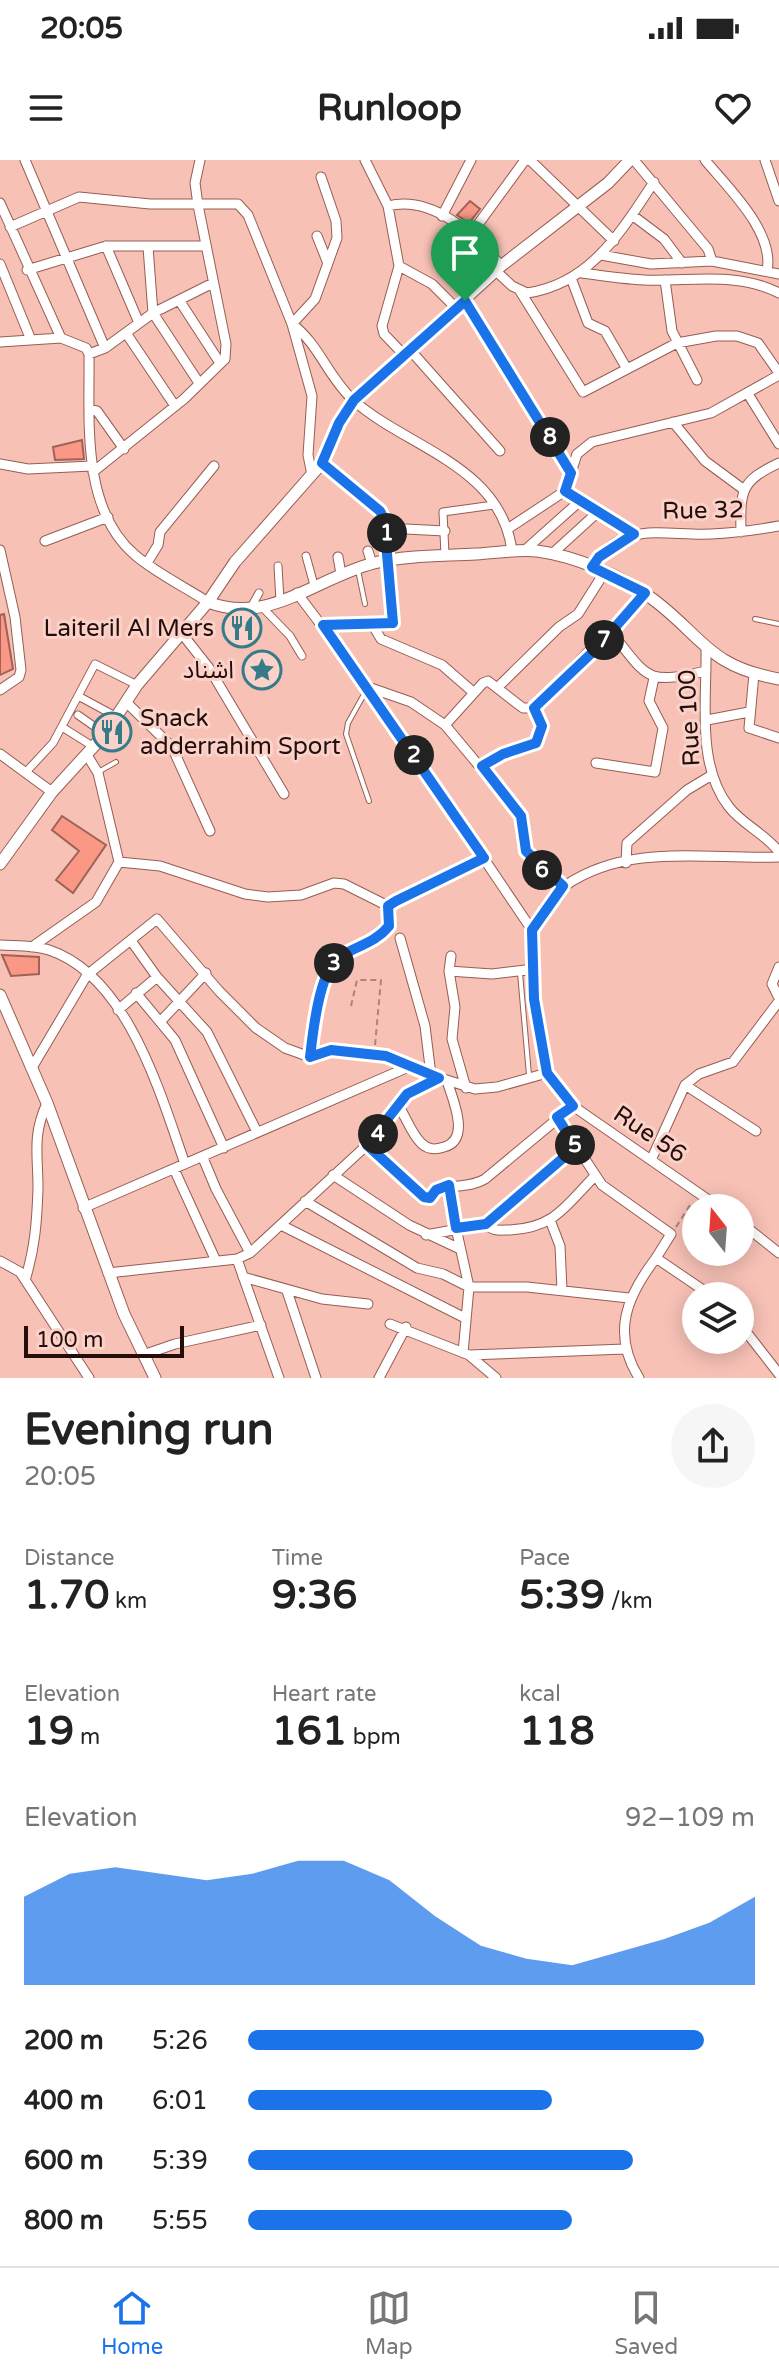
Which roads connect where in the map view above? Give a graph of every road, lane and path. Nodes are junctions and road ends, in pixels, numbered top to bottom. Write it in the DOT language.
graph roads {
  1 [pos="25,160"];
  2 [pos="200,160"];
  3 [pos="365,160"];
  4 [pos="471,160"];
  5 [pos="528,160"];
  6 [pos="632,160"];
  7 [pos="765,160"];
  8 [pos="709,161"];
  9 [pos="321,177"];
  10 [pos="654,182"];
  11 [pos="779,201"];
  12 [pos="0,203"];
  13 [pos="579,204"];
  14 [pos="198,205"];
  15 [pos="388,206"];
  16 [pos="47,211"];
  17 [pos="632,215"];
  18 [pos="442,216"];
  19 [pos="10,227"];
  20 [pos="471,234"];
  21 [pos="317,236"];
  22 [pos="614,241"];
  23 [pos="106,246"];
  24 [pos="206,246"];
  25 [pos="148,247"];
  26 [pos="601,255"];
  27 [pos="67,258"];
  28 [pos="327,261"];
  29 [pos="712,261"];
  30 [pos="682,263"];
  31 [pos="0,264"];
  32 [pos="399,266"];
  33 [pos="498,268"];
  34 [pos="27,270"];
  35 [pos="767,271"];
  36 [pos="582,273"];
  37 [pos="779,274"];
  38 [pos="571,278"];
  39 [pos="665,280"];
  40 [pos="213,283"];
  41 [pos="520,291"];
  42 [pos="779,293"];
  43 [pos="179,300"];
  44 [pos="461,305"];
  45 [pos="153,313"];
  46 [pos="139,323"];
  47 [pos="292,324"];
  48 [pos="126,333"];
  49 [pos="61,338"];
  50 [pos="31,340"];
  51 [pos="0,342"];
  52 [pos="677,343"];
  53 [pos="105,348"];
  54 [pos="89,354"];
  55 [pos="408,354"];
  56 [pos="220,363"];
  57 [pos="627,369"];
  58 [pos="779,374"];
  59 [pos="697,380"];
  60 [pos="199,383"];
  61 [pos="748,394"];
  62 [pos="354,400"];
  63 [pos="175,406"];
  64 [pos="90,409"];
  65 [pos="673,422"];
  66 [pos="779,444"];
  67 [pos="124,449"];
  68 [pos="500,451"];
  69 [pos="322,463"];
  70 [pos="779,463"];
  71 [pos="0,464"];
  72 [pos="214,466"];
  73 [pos="93,469"];
  74 [pos="571,473"];
  75 [pos="312,475"];
  76 [pos="743,489"];
  77 [pos="565,491"];
  78 [pos="580,501"];
  79 [pos="494,505"];
  80 [pos="598,512"];
  81 [pos="108,517"];
  82 [pos="779,526"];
  83 [pos="386,528"];
  84 [pos="509,528"];
  85 [pos="445,531"];
  86 [pos="741,532"];
  87 [pos="634,534"];
  88 [pos="45,541"];
  89 [pos="0,550"];
  90 [pos="525,550"];
  91 [pos="368,551"];
  92 [pos="512,551"];
  93 [pos="553,553"];
  94 [pos="445,555"];
  95 [pos="306,556"];
  96 [pos="338,557"];
  97 [pos="390,559"];
  98 [pos="147,563"];
  99 [pos="372,564"];
  100 [pos="278,566"];
  101 [pos="357,568"];
  102 [pos="598,570"];
  103 [pos="341,574"];
  104 [pos="314,585"];
  105 [pos="259,593"];
  106 [pos="297,593"];
  107 [pos="645,593"];
  108 [pos="280,601"];
  109 [pos="208,602"];
  110 [pos="365,604"];
  111 [pos="264,609"];
  112 [pos="249,611"];
  113 [pos="755,619"];
  114 [pos="393,623"];
  115 [pos="372,624"];
  116 [pos="779,624"];
  117 [pos="323,625"];
  118 [pos="611,632"];
  119 [pos="183,635"];
  120 [pos="389,644"];
  121 [pos="706,649"];
  122 [pos="302,656"];
  123 [pos="706,671"];
  124 [pos="754,674"];
  125 [pos="654,678"];
  126 [pos="779,679"];
  127 [pos="137,685"];
  128 [pos="368,687"];
  129 [pos="497,688"];
  130 [pos="0,690"];
  131 [pos="473,692"];
  132 [pos="80,697"];
  133 [pos="126,702"];
  134 [pos="534,708"];
  135 [pos="749,712"];
  136 [pos="78,715"];
  137 [pos="117,717"];
  138 [pos="707,720"];
  139 [pos="445,725"];
  140 [pos="62,727"];
  141 [pos="105,734"];
  142 [pos="779,738"];
  143 [pos="91,751"];
  144 [pos="0,754"];
  145 [pos="116,762"];
  146 [pos="596,763"];
  147 [pos="482,766"];
  148 [pos="27,771"];
  149 [pos="98,773"];
  150 [pos="712,775"];
  151 [pos="52,792"];
  152 [pos="284,794"];
  153 [pos="369,801"];
  154 [pos="210,831"];
  155 [pos="779,855"];
  156 [pos="484,858"];
  157 [pos="119,862"];
  158 [pos="626,863"];
  159 [pos="0,864"];
  160 [pos="563,886"];
  161 [pos="388,906"];
  162 [pos="532,930"];
  163 [pos="400,938"];
  164 [pos="132,942"];
  165 [pos="0,945"];
  166 [pos="32,947"];
  167 [pos="451,956"];
  168 [pos="779,967"];
  169 [pos="534,969"];
  170 [pos="449,971"];
  171 [pos="520,971"];
  172 [pos="206,973"];
  173 [pos="87,975"];
  174 [pos="157,977"];
  175 [pos="136,993"];
  176 [pos="0,995"];
  177 [pos="180,999"];
  178 [pos="779,999"];
  179 [pos="351,1006"];
  180 [pos="118,1010"];
  181 [pos="160,1022"];
  182 [pos="374,1055"];
  183 [pos="310,1057"];
  184 [pos="413,1065"];
  185 [pos="33,1066"];
  186 [pos="547,1073"];
  187 [pos="439,1078"];
  188 [pos="529,1078"];
  189 [pos="685,1085"];
  190 [pos="466,1088"];
  191 [pos="47,1103"];
  192 [pos="398,1105"];
  193 [pos="573,1106"];
  194 [pos="557,1117"];
  195 [pos="756,1131"];
  196 [pos="257,1132"];
  197 [pos="367,1145"];
  198 [pos="576,1147"];
  199 [pos="224,1148"];
  200 [pos="203,1158"];
  201 [pos="652,1158"];
  202 [pos="185,1164"];
  203 [pos="174,1169"];
  204 [pos="333,1175"];
  205 [pos="595,1176"];
  206 [pos="449,1185"];
  207 [pos="698,1193"];
  208 [pos="305,1201"];
  209 [pos="83,1208"];
  210 [pos="550,1220"];
  211 [pos="486,1224"];
  212 [pos="281,1225"];
  213 [pos="456,1228"];
  214 [pos="754,1233"];
  215 [pos="671,1234"];
  216 [pos="426,1235"];
  217 [pos="460,1249"];
  218 [pos="250,1253"];
  219 [pos="779,1253"];
  220 [pos="656,1258"];
  221 [pos="237,1259"];
  222 [pos="0,1261"];
  223 [pos="216,1261"];
  224 [pos="108,1273"];
  225 [pos="243,1277"];
  226 [pos="25,1280"];
  227 [pos="691,1282"];
  228 [pos="469,1287"];
  229 [pos="562,1290"];
  230 [pos="287,1291"];
  231 [pos="629,1298"];
  232 [pos="368,1304"];
  233 [pos="465,1318"];
  234 [pos="390,1324"];
  235 [pos="261,1325"];
  236 [pos="406,1327"];
  237 [pos="754,1342"];
  238 [pos="625,1349"];
  239 [pos="466,1354"];
  240 [pos="143,1355"];
  241 [pos="779,1374"];
  242 [pos="89,1378"];
  243 [pos="155,1378"];
  244 [pos="279,1378"];
  245 [pos="316,1378"];
  246 [pos="379,1378"];
  247 [pos="496,1378"];
  248 [pos="639,1378"];
  1 -- 16 [label="street"];
  2 -- 14 [label="street"];
  3 -- 15 [label="street"];
  4 -- 18 [label="street"];
  5 -- 13 [label="street"];
  5 -- 20 [label="street"];
  6 -- 10 [label="street"];
  6 -- 13 [label="street"];
  7 -- 11 [label="street"];
  8 -- 35 [label="street"];
  9 -- 28 [label="street"];
  10 -- 17 [label="street"];
  10 -- 29 [label="street"];
  12 -- 19 [label="street"];
  13 -- 22 [label="street"];
  13 -- 33 [label="street"];
  14 -- 16 [label="street"];
  14 -- 24 [label="street"];
  14 -- 47 [label="street"];
  15 -- 18 [label="street"];
  15 -- 32 [label="street"];
  16 -- 19 [label="street"];
  16 -- 27 [label="street"];
  17 -- 22 [label="street"];
  17 -- 30 [label="street"];
  18 -- 20 [label="street"];
  19 -- 34 [label="street"];
  20 -- 33 [label="street"];
  21 -- 28 [label="street"];
  22 -- 26 [label="street"];
  23 -- 25 [label="street"];
  23 -- 27 [label="street"];
  23 -- 46 [label="street"];
  24 -- 25 [label="street"];
  24 -- 40 [label="street"];
  25 -- 45 [label="street"];
  26 -- 30 [label="street"];
  26 -- 36 [label="street"];
  27 -- 34 [label="street"];
  27 -- 53 [label="street"];
  28 -- 47 [label="street"];
  29 -- 30 [label="street"];
  29 -- 35 [label="street"];
  31 -- 50 [label="street"];
  32 -- 44 [label="street"];
  32 -- 55 [label="street"];
  33 -- 41 [label="street"];
  33 -- 44 [label="street"];
  34 -- 49 [label="street"];
  35 -- 37 [label="street"];
  36 -- 38 [label="street"];
  36 -- 39 [label="street"];
  38 -- 41 [label="street"];
  38 -- 57 [label="street"];
  39 -- 42 [label="street"];
  39 -- 52 [label="street"];
  40 -- 43 [label="street"];
  40 -- 56 [label="street"];
  41 -- 57 [label="street"];
  43 -- 45 [label="street"];
  43 -- 56 [label="street"];
  44 -- 55 [label="street"];
  44 -- 74 [label="street"];
  45 -- 46 [label="street"];
  45 -- 60 [label="street"];
  46 -- 48 [label="street"];
  47 -- 62 [label="street"];
  47 -- 75 [label="street"];
  48 -- 53 [label="street"];
  48 -- 63 [label="street"];
  49 -- 50 [label="street"];
  49 -- 54 [label="street"];
  50 -- 51 [label="street"];
  52 -- 57 [label="street"];
  52 -- 58 [label="street"];
  52 -- 59 [label="street"];
  53 -- 54 [label="street"];
  54 -- 64 [label="street"];
  55 -- 62 [label="street"];
  55 -- 68 [label="street"];
  56 -- 60 [label="street"];
  58 -- 61 [label="street"];
  60 -- 63 [label="street"];
  61 -- 65 [label="street"];
  61 -- 66 [label="street"];
  62 -- 69 [label="street"];
  62 -- 79 [label="street"];
  63 -- 67 [label="street"];
  64 -- 67 [label="street"];
  64 -- 73 [label="street"];
  65 -- 74 [label="street"];
  65 -- 76 [label="street"];
  67 -- 73 [label="street"];
  69 -- 75 [label="street"];
  69 -- 83 [label="street"];
  70 -- 76 [label="street"];
  71 -- 73 [label="street"];
  72 -- 98 [label="street"];
  73 -- 81 [label="street"];
  74 -- 77 [label="street"];
  75 -- 109 [label="street"];
  76 -- 86 [label="street"];
  77 -- 78 [label="street"];
  77 -- 84 [label="street"];
  78 -- 80 [label="street"];
  78 -- 90 [label="street"];
  79 -- 84 [label="street"];
  79 -- 85 [label="street"];
  80 -- 87 [label="street"];
  80 -- 93 [label="street"];
  81 -- 88 [label="street"];
  81 -- 98 [label="street"];
  82 -- 86 [label="street, Rue 32"];
  83 -- 85 [label="street"];
  83 -- 97 [label="street"];
  84 -- 92 [label="street"];
  85 -- 94 [label="street"];
  86 -- 87 [label="street, Rue 32"];
  87 -- 102 [label="street, Rue 32"];
  89 -- 130 [label="street"];
  90 -- 92 [label="street"];
  90 -- 93 [label="street"];
  91 -- 99 [label="street"];
  92 -- 94 [label="street"];
  93 -- 102 [label="street"];
  94 -- 97 [label="street"];
  95 -- 104 [label="street"];
  96 -- 103 [label="street"];
  97 -- 99 [label="street"];
  97 -- 114 [label="street"];
  98 -- 109 [label="street"];
  99 -- 101 [label="street"];
  100 -- 108 [label="street"];
  101 -- 103 [label="street"];
  101 -- 110 [label="lane"];
  102 -- 107 [label="street"];
  102 -- 129 [label="street, Rue 32"];
  103 -- 104 [label="street"];
  104 -- 106 [label="street"];
  105 -- 112 [label="street"];
  106 -- 108 [label="street"];
  106 -- 117 [label="street"];
  107 -- 118 [label="street"];
  107 -- 121 [label="street"];
  108 -- 111 [label="street"];
  109 -- 112 [label="street"];
  109 -- 119 [label="street"];
  111 -- 112 [label="street"];
  111 -- 122 [label="street"];
  113 -- 116 [label="lane"];
  114 -- 115 [label="street"];
  114 -- 120 [label="street"];
  115 -- 117 [label="street"];
  115 -- 120 [label="street"];
  117 -- 128 [label="street"];
  118 -- 125 [label="street"];
  118 -- 134 [label="street"];
  119 -- 127 [label="street"];
  119 -- 152 [label="street"];
  120 -- 131 [label="street"];
  121 -- 123 [label="street, Rue 100"];
  121 -- 124 [label="street"];
  123 -- 125 [label="street"];
  123 -- 138 [label="street, Rue 100"];
  124 -- 126 [label="street"];
  124 -- 135 [label="street"];
  125 -- 146 [label="street"];
  127 -- 132 [label="street"];
  127 -- 133 [label="street"];
  128 -- 139 [label="street"];
  128 -- 153 [label="lane"];
  128 -- 156 [label="street"];
  129 -- 131 [label="street"];
  129 -- 134 [label="street"];
  131 -- 139 [label="street"];
  132 -- 137 [label="street"];
  132 -- 140 [label="street"];
  133 -- 137 [label="street"];
  133 -- 154 [label="street"];
  134 -- 147 [label="street"];
  135 -- 138 [label="street"];
  135 -- 142 [label="street"];
  136 -- 141 [label="street"];
  137 -- 141 [label="street"];
  138 -- 150 [label="street, Rue 100"];
  139 -- 147 [label="street"];
  140 -- 143 [label="street"];
  140 -- 148 [label="street"];
  141 -- 143 [label="street"];
  143 -- 149 [label="street"];
  143 -- 151 [label="street"];
  144 -- 148 [label="street"];
  145 -- 149 [label="lane"];
  147 -- 160 [label="street"];
  148 -- 151 [label="street"];
  149 -- 157 [label="street"];
  150 -- 155 [label="street, Rue 100"];
  150 -- 158 [label="street"];
  151 -- 159 [label="street"];
  155 -- 158 [label="street, Rue 100"];
  156 -- 161 [label="street"];
  156 -- 162 [label="street"];
  157 -- 161 [label="street"];
  157 -- 166 [label="street"];
  158 -- 160 [label="street, Rue 100"];
  160 -- 162 [label="street"];
  161 -- 183 [label="path"];
  162 -- 169 [label="street, Rue 56"];
  163 -- 187 [label="street"];
  164 -- 172 [label="street"];
  164 -- 173 [label="street"];
  164 -- 174 [label="street"];
  165 -- 166 [label="street"];
  166 -- 173 [label="street"];
  167 -- 170 [label="street"];
  168 -- 178 [label="street"];
  169 -- 171 [label="street"];
  169 -- 186 [label="street, Rue 56"];
  170 -- 171 [label="street"];
  170 -- 190 [label="street"];
  171 -- 188 [label="lane"];
  172 -- 177 [label="street"];
  172 -- 183 [label="street"];
  173 -- 180 [label="street"];
  173 -- 185 [label="street"];
  174 -- 175 [label="street"];
  174 -- 177 [label="street"];
  175 -- 180 [label="street"];
  175 -- 181 [label="street"];
  176 -- 185 [label="street"];
  177 -- 181 [label="street"];
  177 -- 196 [label="street"];
  178 -- 189 [label="street"];
  179 -- 182 [label="path"];
  180 -- 202 [label="street"];
  181 -- 199 [label="street"];
  182 -- 183 [label="street"];
  182 -- 184 [label="street"];
  184 -- 187 [label="street"];
  184 -- 196 [label="street"];
  185 -- 191 [label="street"];
  186 -- 188 [label="street"];
  186 -- 193 [label="street, Rue 56"];
  187 -- 190 [label="street"];
  187 -- 192 [label="street"];
  187 -- 192 [label="street"];
  188 -- 190 [label="street"];
  189 -- 195 [label="street"];
  189 -- 201 [label="street"];
  191 -- 209 [label="street"];
  191 -- 226 [label="street"];
  192 -- 197 [label="street"];
  193 -- 194 [label="street"];
  193 -- 201 [label="street, Rue 56"];
  194 -- 198 [label="street"];
  194 -- 206 [label="street"];
  196 -- 199 [label="street"];
  197 -- 204 [label="street"];
  197 -- 206 [label="street"];
  198 -- 205 [label="street"];
  198 -- 211 [label="street"];
  199 -- 200 [label="street"];
  200 -- 202 [label="street"];
  200 -- 218 [label="street"];
  201 -- 207 [label="street, Rue 56"];
  202 -- 203 [label="street"];
  203 -- 209 [label="street"];
  203 -- 223 [label="street"];
  204 -- 208 [label="street"];
  204 -- 216 [label="street"];
  205 -- 210 [label="street"];
  205 -- 215 [label="street"];
  206 -- 213 [label="path"];
  207 -- 215 [label="path"];
  208 -- 212 [label="street"];
  208 -- 228 [label="street"];
  209 -- 224 [label="street"];
  210 -- 211 [label="street"];
  210 -- 229 [label="street"];
  211 -- 213 [label="street"];
  212 -- 218 [label="street"];
  212 -- 233 [label="street"];
  213 -- 216 [label="street"];
  213 -- 217 [label="street"];
  214 -- 219 [label="street"];
  215 -- 220 [label="street"];
  216 -- 217 [label="street"];
  217 -- 228 [label="street"];
  218 -- 221 [label="street"];
  220 -- 227 [label="street"];
  220 -- 231 [label="street"];
  221 -- 223 [label="street"];
  221 -- 225 [label="street"];
  222 -- 226 [label="street"];
  223 -- 224 [label="street"];
  224 -- 240 [label="street"];
  225 -- 230 [label="street"];
  225 -- 235 [label="street"];
  226 -- 242 [label="street"];
  228 -- 229 [label="street"];
  228 -- 233 [label="street"];
  229 -- 231 [label="street"];
  230 -- 232 [label="street"];
  230 -- 245 [label="street"];
  231 -- 238 [label="street"];
  233 -- 239 [label="street"];
  234 -- 236 [label="street"];
  235 -- 240 [label="street"];
  235 -- 244 [label="street"];
  236 -- 239 [label="street"];
  236 -- 246 [label="street"];
  237 -- 241 [label="street"];
  238 -- 239 [label="street"];
  238 -- 248 [label="street"];
  239 -- 247 [label="street"];
  240 -- 243 [label="street"];
}
